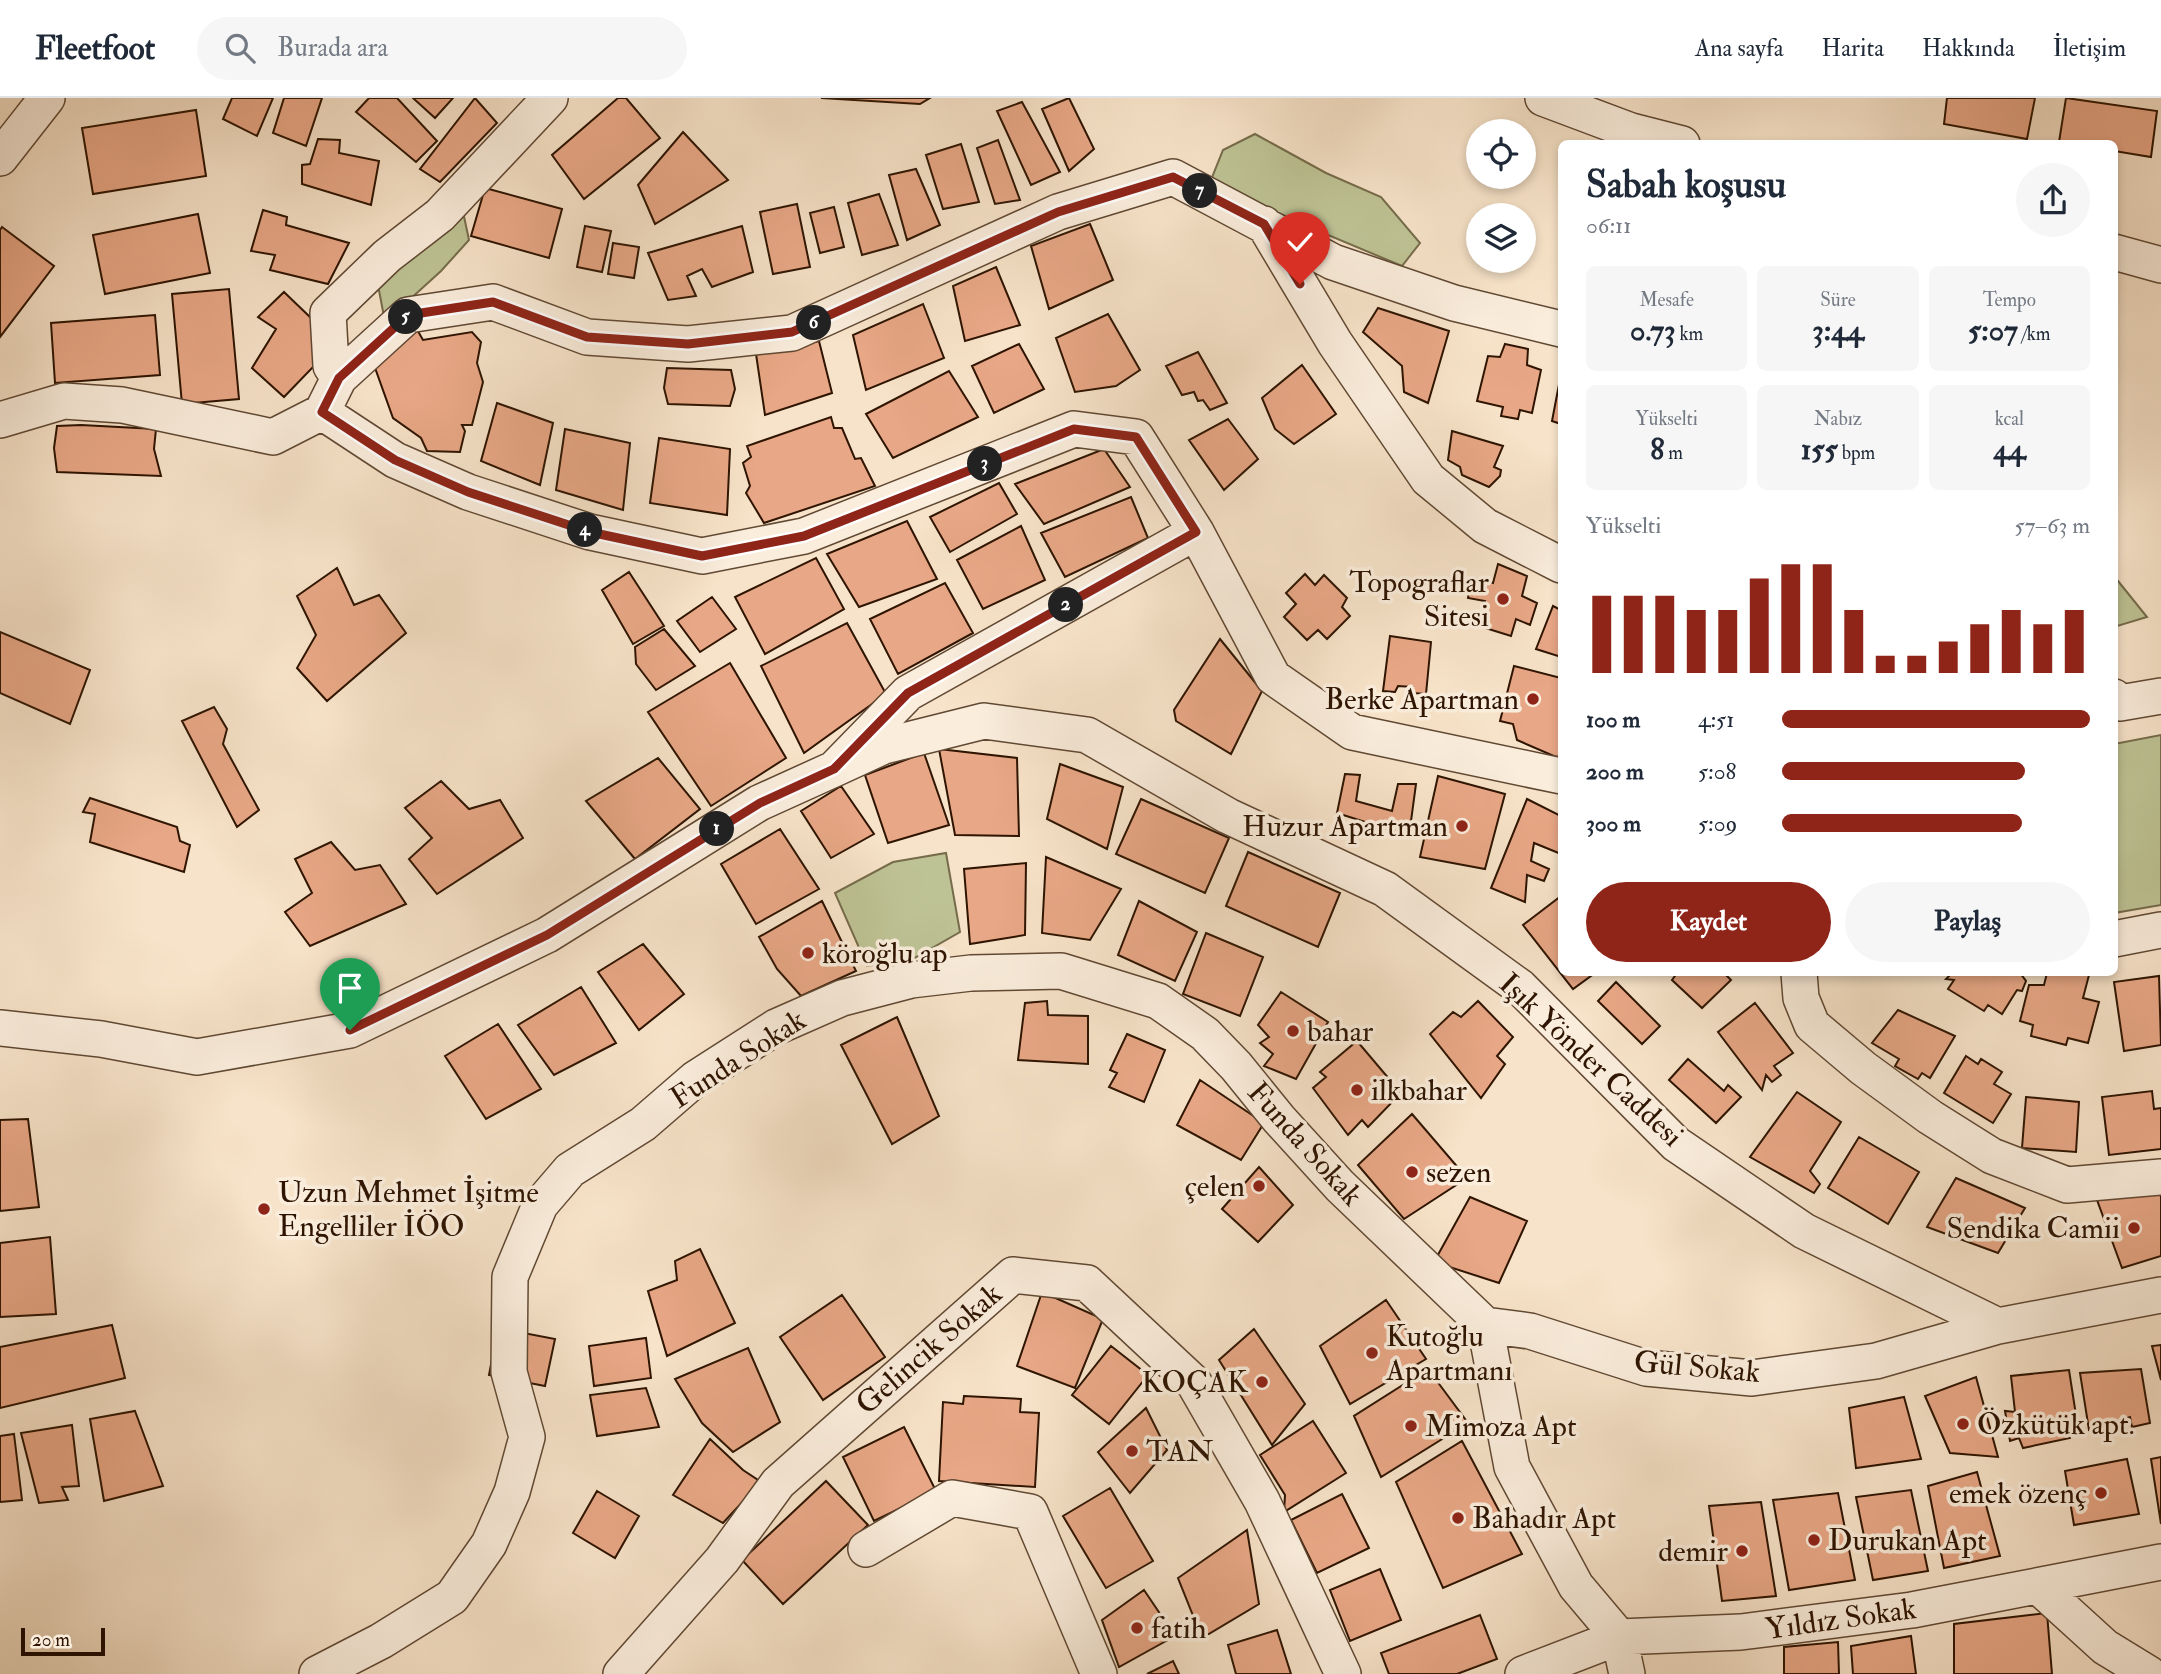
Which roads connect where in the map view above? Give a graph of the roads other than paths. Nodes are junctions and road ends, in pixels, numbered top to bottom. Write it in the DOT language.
graph roads {
  1 [pos="47,98"];
  2 [pos="551,98"];
  3 [pos="1543,98"];
  4 [pos="1666,140"];
  5 [pos="0,158"];
  6 [pos="1264,224"];
  7 [pos="2118,253"];
  8 [pos="2161,265"];
  9 [pos="1558,328"];
  10 [pos="339,378"];
  11 [pos="322,412"];
  12 [pos="0,420"];
  13 [pos="1196,532"];
  14 [pos="1558,563"];
  15 [pos="2161,696"];
  16 [pos="2118,701"];
  17 [pos="834,769"];
  18 [pos="1558,775"];
  19 [pos="2161,930"];
  20 [pos="2118,938"];
  21 [pos="1799,976"];
  22 [pos="0,1028"];
  23 [pos="2161,1177"];
  24 [pos="2161,1295"];
  25 [pos="1485,1325"];
  26 [pos="1998,1326"];
  27 [pos="866,1549"];
  28 [pos="2161,1562"];
  29 [pos="2038,1586"];
  30 [pos="1619,1637"];
  31 [pos="317,1674"];
  32 [pos="621,1674"];
  33 [pos="1099,1674"];
  34 [pos="1343,1674"];
  35 [pos="1523,1674"];
  36 [pos="1627,1674"];
  37 [pos="2149,1674"];
  1 -- 5 [label="street"];
  2 -- 10 [label="street"];
  3 -- 4 [label="street"];
  6 -- 9 [label="street"];
  6 -- 10 [label="street"];
  6 -- 14 [label="street"];
  7 -- 8 [label="street"];
  10 -- 11 [label="street"];
  11 -- 12 [label="street"];
  11 -- 13 [label="street"];
  13 -- 17 [label="street"];
  13 -- 18 [label="street"];
  15 -- 16 [label="street"];
  17 -- 22 [label="street, Işık Yönder Caddesi"];
  17 -- 26 [label="street, Işık Yönder Caddesi"];
  19 -- 20 [label="street"];
  21 -- 23 [label="street"];
  24 -- 26 [label="street"];
  25 -- 26 [label="street, Gül Sokak"];
  25 -- 30 [label="street"];
  25 -- 31 [label="street, Funda Sokak"];
  27 -- 33 [label="street"];
  28 -- 29 [label="street, Yıldız Sokak"];
  29 -- 30 [label="street, Yıldız Sokak"];
  29 -- 37 [label="street"];
  30 -- 35 [label="street, Yıldız Sokak"];
  30 -- 36 [label="street"];
  32 -- 34 [label="street, Gelincik Sokak"];
}
